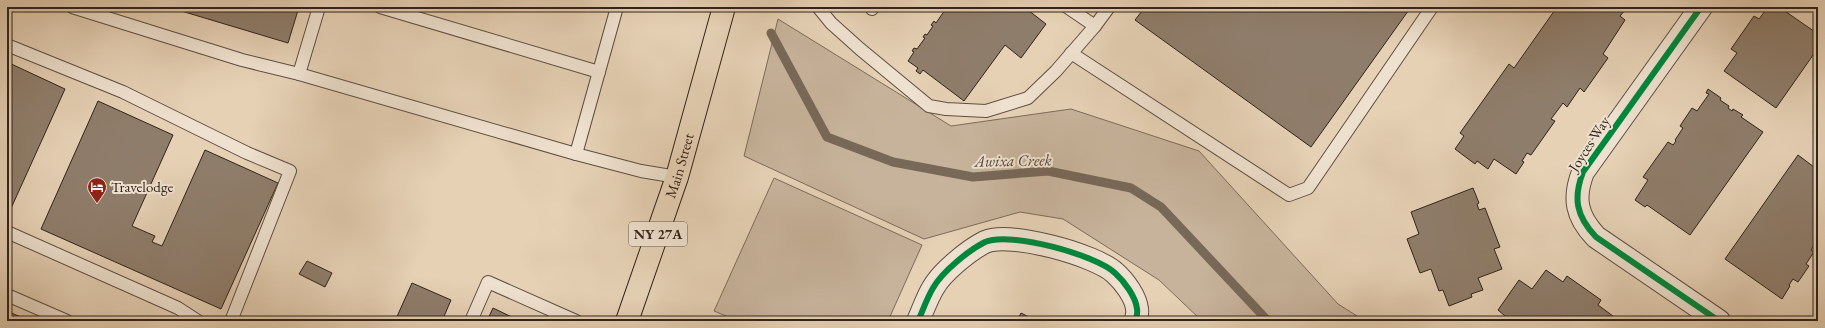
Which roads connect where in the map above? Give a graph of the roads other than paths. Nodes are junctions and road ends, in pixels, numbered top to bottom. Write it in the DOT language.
graph roads {
  1 [pos="72,7"];
  2 [pos="319,7"];
  3 [pos="380,7"];
  4 [pos="617,7"];
  5 [pos="724,7"];
  6 [pos="818,7"];
  7 [pos="1067,7"];
  8 [pos="1109,7"];
  9 [pos="1432,7"];
  10 [pos="1701,7"];
  11 [pos="1095,26"];
  12 [pos="7,45"];
  13 [pos="1071,53"];
  14 [pos="599,72"];
  15 [pos="299,74"];
  16 [pos="576,154"];
  17 [pos="677,177"];
  18 [pos="7,232"];
  19 [pos="7,295"];
  20 [pos="67,321"];
  21 [pos="198,321"];
  22 [pos="230,321"];
  23 [pos="471,321"];
  24 [pos="576,321"];
  25 [pos="627,321"];
  26 [pos="918,321"];
  27 [pos="1136,321"];
  28 [pos="1719,321"];
  1 -- 15 [label="lane"];
  2 -- 15 [label="lane"];
  3 -- 14 [label="lane"];
  4 -- 14 [label="lane"];
  5 -- 17 [label="main road, Main Street / NY 27A"];
  6 -- 13 [label="lane"];
  7 -- 11 [label="lane"];
  8 -- 11 [label="lane"];
  9 -- 13 [label="lane"];
  10 -- 28 [label="street, Joyces Way"];
  11 -- 13 [label="lane"];
  12 -- 22 [label="lane"];
  14 -- 16 [label="lane"];
  15 -- 16 [label="lane"];
  16 -- 17 [label="lane"];
  17 -- 25 [label="main road, Main Street / NY 27A"];
  18 -- 21 [label="lane"];
  19 -- 20 [label="lane"];
  23 -- 24 [label="lane"];
  26 -- 27 [label="street"];
}
